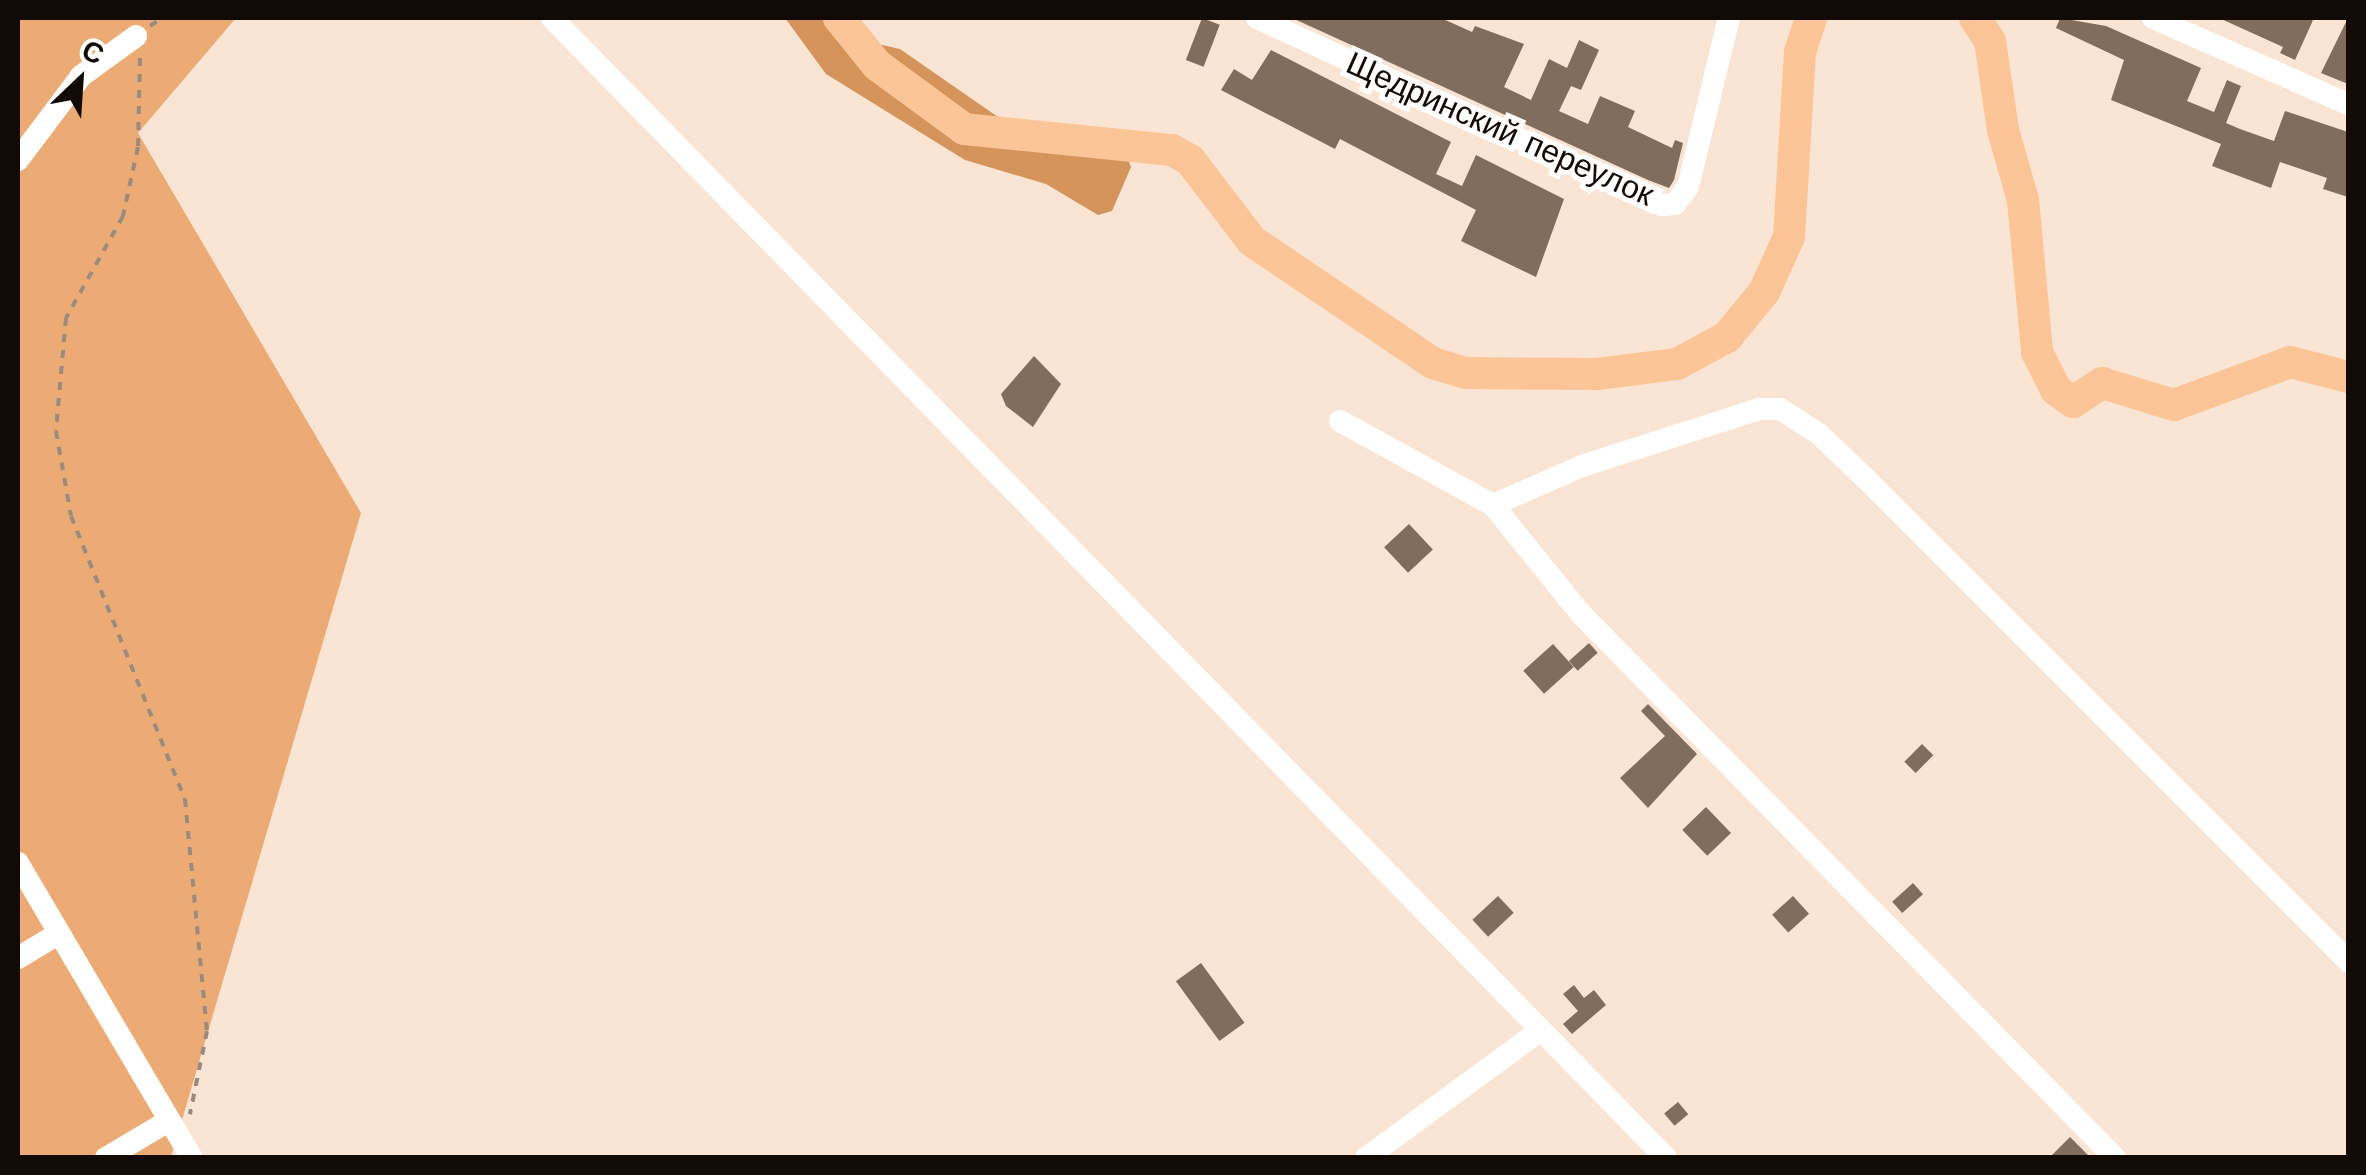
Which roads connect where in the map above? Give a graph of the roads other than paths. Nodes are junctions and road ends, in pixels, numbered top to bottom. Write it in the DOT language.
graph roads {
  1 [pos="552,18"];
  2 [pos="1257,18"];
  3 [pos="1729,18"];
  4 [pos="2153,18"];
  5 [pos="136,36"];
  6 [pos="2348,104"];
  7 [pos="18,160"];
  8 [pos="1340,421"];
  9 [pos="1493,506"];
  10 [pos="18,864"];
  11 [pos="58,934"];
  12 [pos="18,958"];
  13 [pos="2348,961"];
  14 [pos="1541,1030"];
  15 [pos="170,1120"];
  16 [pos="188,1150"];
  17 [pos="106,1158"];
  18 [pos="1366,1158"];
  19 [pos="1666,1158"];
  20 [pos="2115,1158"];
  1 -- 14 [label="street"];
  2 -- 3 [label="street, Щедринский переулок"];
  4 -- 6 [label="street"];
  5 -- 7 [label="street"];
  8 -- 9 [label="street"];
  9 -- 13 [label="street"];
  9 -- 20 [label="street"];
  10 -- 11 [label="street"];
  11 -- 12 [label="street"];
  11 -- 15 [label="street"];
  14 -- 18 [label="street"];
  14 -- 19 [label="street"];
  15 -- 16 [label="street"];
  15 -- 17 [label="street"];
}
